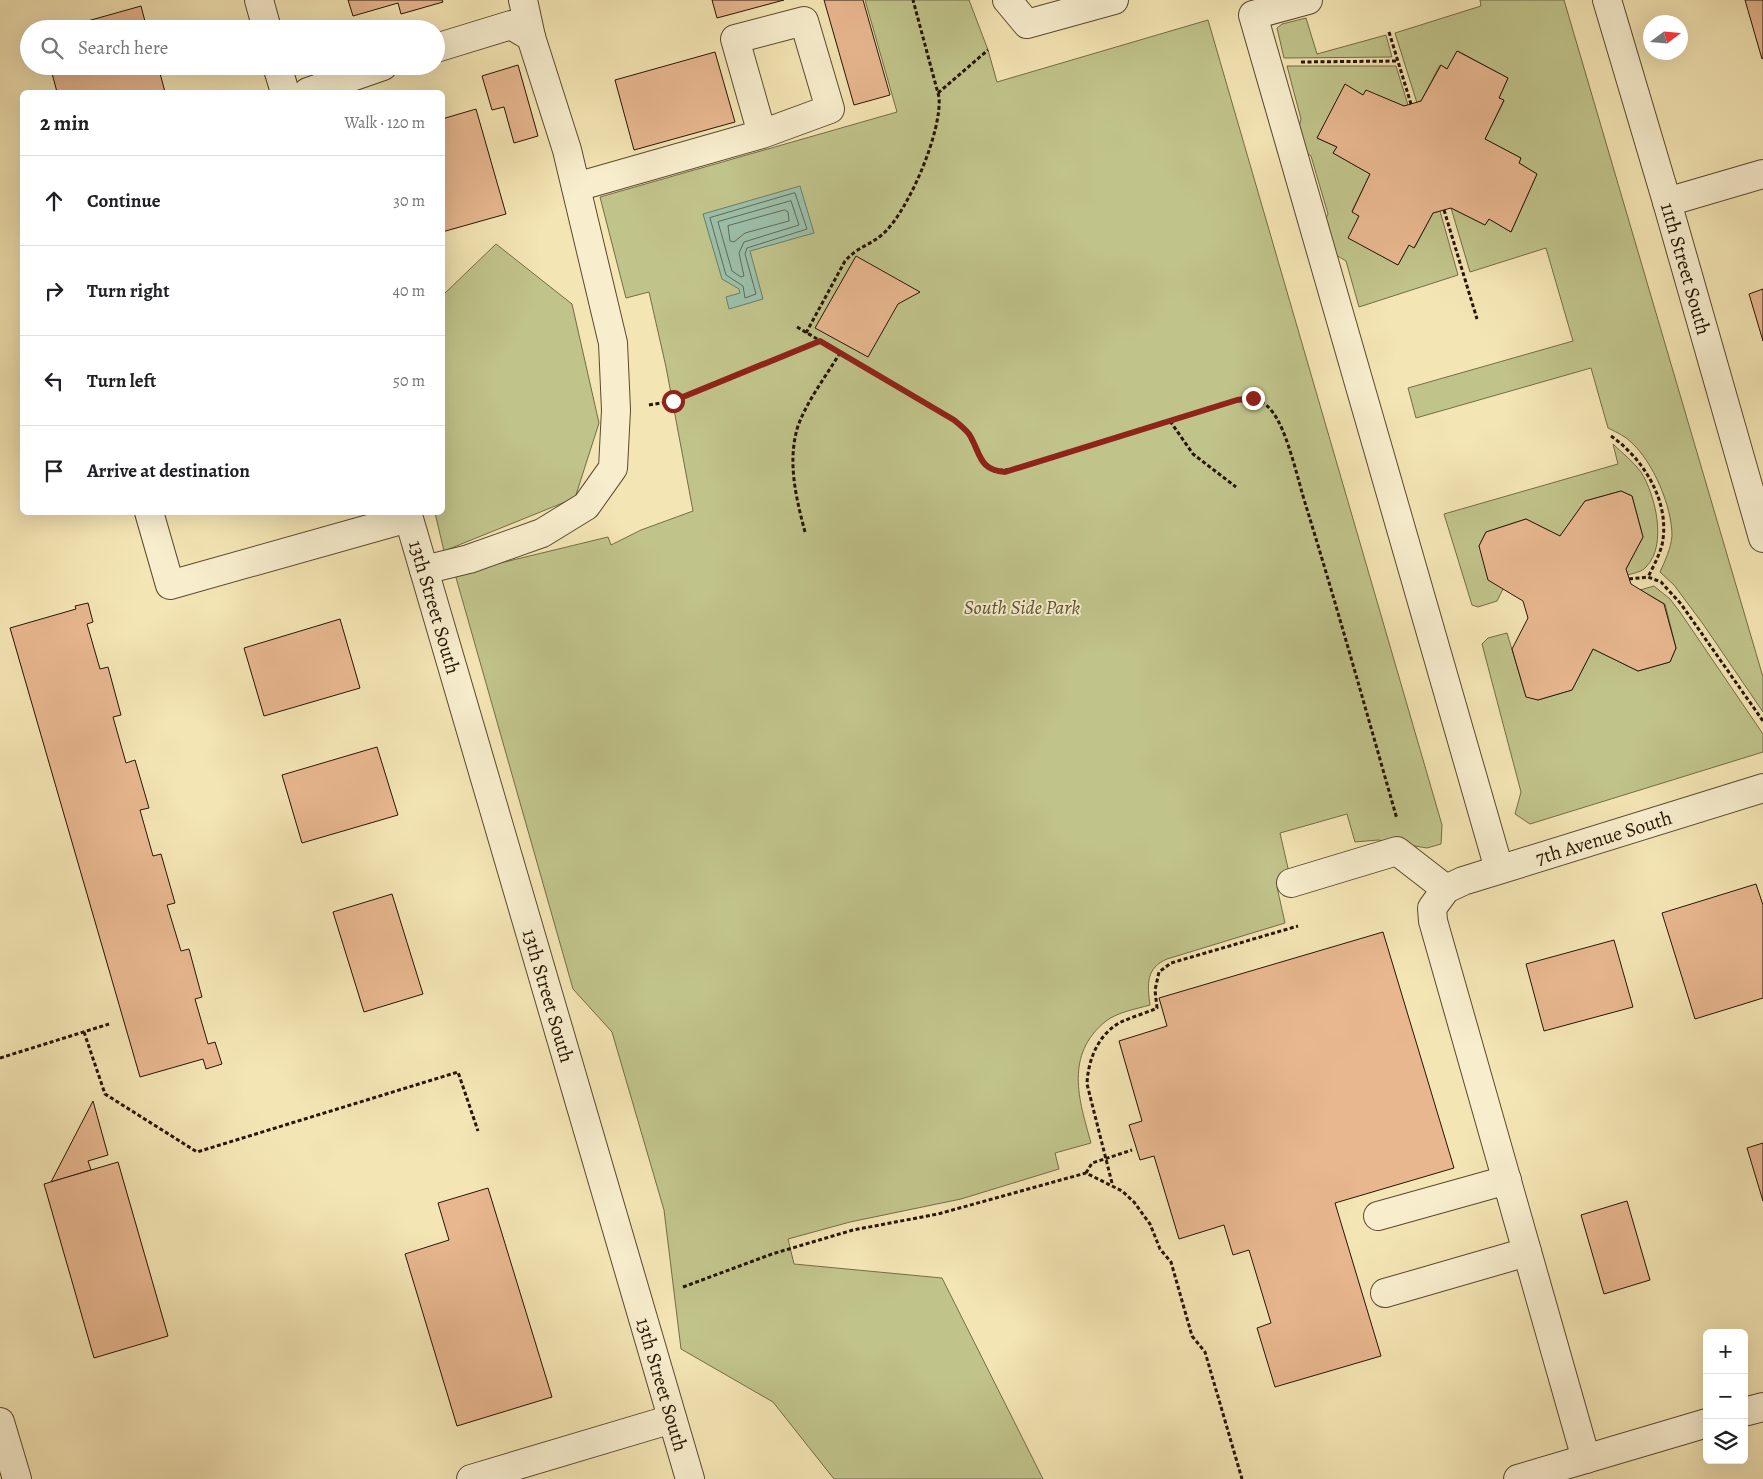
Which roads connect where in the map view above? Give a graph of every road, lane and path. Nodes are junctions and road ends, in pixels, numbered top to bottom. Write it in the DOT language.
graph roads {
  1 [pos="259,0"];
  2 [pos="523,0"];
  3 [pos="912,0"];
  4 [pos="1007,0"];
  5 [pos="1114,0"];
  6 [pos="1308,0"];
  7 [pos="1606,0"];
  8 [pos="1251,8"];
  9 [pos="265,20"];
  10 [pos="1389,32"];
  11 [pos="531,37"];
  12 [pos="445,45"];
  13 [pos="988,50"];
  14 [pos="1398,61"];
  15 [pos="1292,62"];
  16 [pos="280,75"];
  17 [pos="357,75"];
  18 [pos="284,90"];
  19 [pos="314,90"];
  20 [pos="938,93"];
  21 [pos="1411,104"];
  22 [pos="762,134"];
  23 [pos="1763,174"];
  24 [pos="576,187"];
  25 [pos="1667,202"];
  26 [pos="1444,210"];
  27 [pos="1477,319"];
  28 [pos="797,327"];
  29 [pos="806,333"];
  30 [pos="820,341"];
  31 [pos="840,353"];
  32 [pos="616,410"];
  33 [pos="1170,421"];
  34 [pos="1611,436"];
  35 [pos="1756,483"];
  36 [pos="1236,487"];
  37 [pos="150,515"];
  38 [pos="408,515"];
  39 [pos="805,532"];
  40 [pos="1763,538"];
  41 [pos="424,570"];
  42 [pos="1648,577"];
  43 [pos="1629,579"];
  44 [pos="1763,721"];
  45 [pos="1763,788"];
  46 [pos="1398,824"];
  47 [pos="1499,869"];
  48 [pos="1291,883"];
  49 [pos="1446,889"];
  50 [pos="1298,926"];
  51 [pos="109,1024"];
  52 [pos="84,1032"];
  53 [pos="0,1058"];
  54 [pos="478,1131"];
  55 [pos="1132,1150"];
  56 [pos="1105,1159"];
  57 [pos="1086,1173"];
  58 [pos="1507,1180"];
  59 [pos="1112,1184"];
  60 [pos="1378,1216"];
  61 [pos="1527,1252"];
  62 [pos="684,1287"];
  63 [pos="1385,1293"];
  64 [pos="1763,1407"];
  65 [pos="1748,1411"];
  66 [pos="672,1419"];
  67 [pos="0,1422"];
  68 [pos="1703,1424"];
  69 [pos="1586,1459"];
  70 [pos="17,1479"];
  71 [pos="471,1479"];
  72 [pos="690,1479"];
  73 [pos="1242,1479"];
  74 [pos="1518,1479"];
  1 -- 9 [label="street"];
  2 -- 11 [label="street"];
  3 -- 20 [label="path"];
  4 -- 5 [label="street"];
  6 -- 8 [label="street"];
  7 -- 25 [label="street, 11th Street South"];
  8 -- 47 [label="street"];
  10 -- 14 [label="path"];
  11 -- 12 [label="street"];
  11 -- 24 [label="street"];
  13 -- 20 [label="path"];
  14 -- 15 [label="path"];
  14 -- 21 [label="path"];
  16 -- 18 [label="street"];
  17 -- 19 [label="street"];
  20 -- 29 [label="path"];
  22 -- 24 [label="street"];
  23 -- 25 [label="street"];
  24 -- 32 [label="street"];
  25 -- 35 [label="street, 11th Street South"];
  26 -- 27 [label="path"];
  28 -- 29 [label="path"];
  29 -- 30 [label="path"];
  30 -- 31 [label="path"];
  30 -- 32 [label="path"];
  31 -- 33 [label="path"];
  31 -- 39 [label="path"];
  32 -- 41 [label="street"];
  33 -- 36 [label="path"];
  33 -- 46 [label="path"];
  34 -- 42 [label="path"];
  35 -- 40 [label="street, 11th Street South"];
  37 -- 38 [label="street"];
  38 -- 41 [label="street, 13th Street South"];
  41 -- 66 [label="street, 13th Street South"];
  42 -- 43 [label="path"];
  42 -- 44 [label="path"];
  45 -- 47 [label="street, 7th Avenue South"];
  47 -- 49 [label="street, 7th Avenue South"];
  48 -- 49 [label="street"];
  49 -- 58 [label="street"];
  50 -- 56 [label="path"];
  51 -- 52 [label="path"];
  52 -- 53 [label="path"];
  52 -- 54 [label="path"];
  55 -- 56 [label="path"];
  56 -- 57 [label="path"];
  56 -- 59 [label="path"];
  57 -- 59 [label="path"];
  57 -- 62 [label="path"];
  58 -- 60 [label="street"];
  58 -- 61 [label="street"];
  59 -- 73 [label="path"];
  61 -- 63 [label="street"];
  61 -- 69 [label="street"];
  64 -- 65 [label="street"];
  66 -- 71 [label="street"];
  66 -- 72 [label="street, 13th Street South"];
  67 -- 70 [label="street"];
  68 -- 69 [label="street"];
  69 -- 74 [label="street"];
}
